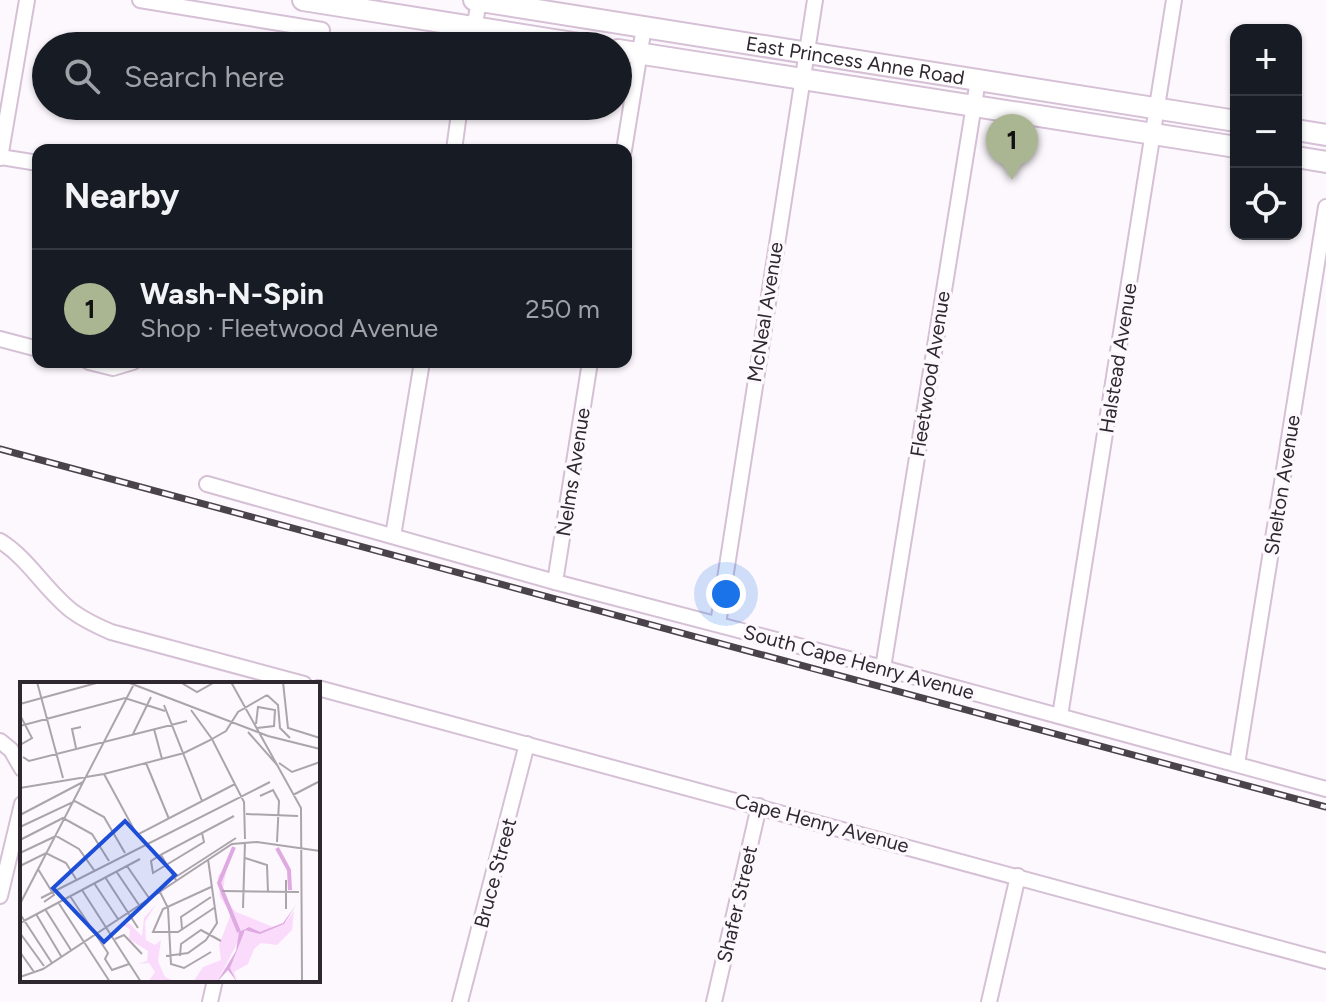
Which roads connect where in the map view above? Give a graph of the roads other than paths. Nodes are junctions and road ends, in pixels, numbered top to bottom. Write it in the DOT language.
graph roads {
  1 [pos="27,0"];
  2 [pos="140,0"];
  3 [pos="303,0"];
  4 [pos="476,0"];
  5 [pos="815,0"];
  6 [pos="1174,0"];
  7 [pos="644,27"];
  8 [pos="322,30"];
  9 [pos="449,32"];
  10 [pos="473,32"];
  11 [pos="806,52"];
  12 [pos="632,53"];
  13 [pos="640,54"];
  14 [pos="802,80"];
  15 [pos="978,80"];
  16 [pos="632,102"];
  17 [pos="973,107"];
  18 [pos="1156,108"];
  19 [pos="458,120"];
  20 [pos="629,120"];
  21 [pos="1230,120"];
  22 [pos="1302,131"];
  23 [pos="1152,135"];
  24 [pos="1326,135"];
  25 [pos="455,144"];
  26 [pos="625,144"];
  27 [pos="1230,146"];
  28 [pos="0,158"];
  29 [pos="1302,158"];
  30 [pos="32,162"];
  31 [pos="1326,162"];
  32 [pos="1326,207"];
  33 [pos="0,339"];
  34 [pos="32,347"];
  35 [pos="421,368"];
  36 [pos="589,368"];
  37 [pos="207,484"];
  38 [pos="393,536"];
  39 [pos="0,541"];
  40 [pos="555,582"];
  41 [pos="718,624"];
  42 [pos="883,668"];
  43 [pos="294,682"];
  44 [pos="320,689"];
  45 [pos="1060,716"];
  46 [pos="0,741"];
  47 [pos="527,744"];
  48 [pos="1237,764"];
  49 [pos="20,766"];
  50 [pos="1326,789"];
  51 [pos="759,806"];
  52 [pos="20,812"];
  53 [pos="1018,876"];
  54 [pos="0,896"];
  55 [pos="1326,961"];
  56 [pos="215,982"];
  57 [pos="210,1002"];
  58 [pos="460,1002"];
  59 [pos="714,1002"];
  60 [pos="989,1002"];
  1 -- 28 [label="street"];
  2 -- 8 [label="street"];
  3 -- 9 [label="main road"];
  4 -- 7 [label="main road, East Princess Anne Road"];
  4 -- 10 [label="street"];
  5 -- 11 [label="street, McNeal Avenue"];
  6 -- 18 [label="street, Halstead Avenue"];
  7 -- 11 [label="main road, East Princess Anne Road"];
  7 -- 13 [label="street"];
  11 -- 14 [label="street, McNeal Avenue"];
  11 -- 15 [label="main road, East Princess Anne Road"];
  12 -- 13 [label="main road, East Princess Anne Road"];
  13 -- 14 [label="main road, East Princess Anne Road"];
  13 -- 16 [label="street"];
  14 -- 17 [label="main road, East Princess Anne Road"];
  14 -- 41 [label="street, McNeal Avenue"];
  15 -- 17 [label="street, Fleetwood Avenue"];
  15 -- 18 [label="main road, East Princess Anne Road"];
  17 -- 23 [label="main road, East Princess Anne Road"];
  17 -- 42 [label="street, Fleetwood Avenue"];
  18 -- 21 [label="main road, East Princess Anne Road"];
  18 -- 23 [label="street, Halstead Avenue"];
  19 -- 25 [label="street"];
  20 -- 26 [label="street"];
  22 -- 24 [label="main road"];
  23 -- 27 [label="main road, East Princess Anne Road"];
  23 -- 45 [label="street, Halstead Avenue"];
  28 -- 30 [label="street"];
  29 -- 31 [label="main road"];
  32 -- 48 [label="street, Shelton Avenue"];
  33 -- 34 [label="street"];
  35 -- 38 [label="street"];
  36 -- 40 [label="street, Nelms Avenue"];
  37 -- 38 [label="street, South Cape Henry Avenue"];
  38 -- 40 [label="street, South Cape Henry Avenue"];
  39 -- 43 [label="street"];
  40 -- 41 [label="street, South Cape Henry Avenue"];
  41 -- 42 [label="street, South Cape Henry Avenue"];
  42 -- 45 [label="street, South Cape Henry Avenue"];
  44 -- 47 [label="street, Cape Henry Avenue"];
  45 -- 48 [label="street, South Cape Henry Avenue"];
  46 -- 49 [label="street"];
  47 -- 51 [label="street, Cape Henry Avenue"];
  47 -- 58 [label="street, Bruce Street"];
  48 -- 50 [label="street, South Cape Henry Avenue"];
  51 -- 53 [label="street, Cape Henry Avenue"];
  51 -- 59 [label="street, Shafer Street"];
  52 -- 54 [label="street"];
  53 -- 55 [label="street, Cape Henry Avenue"];
  53 -- 60 [label="street"];
  56 -- 57 [label="street"];
}
